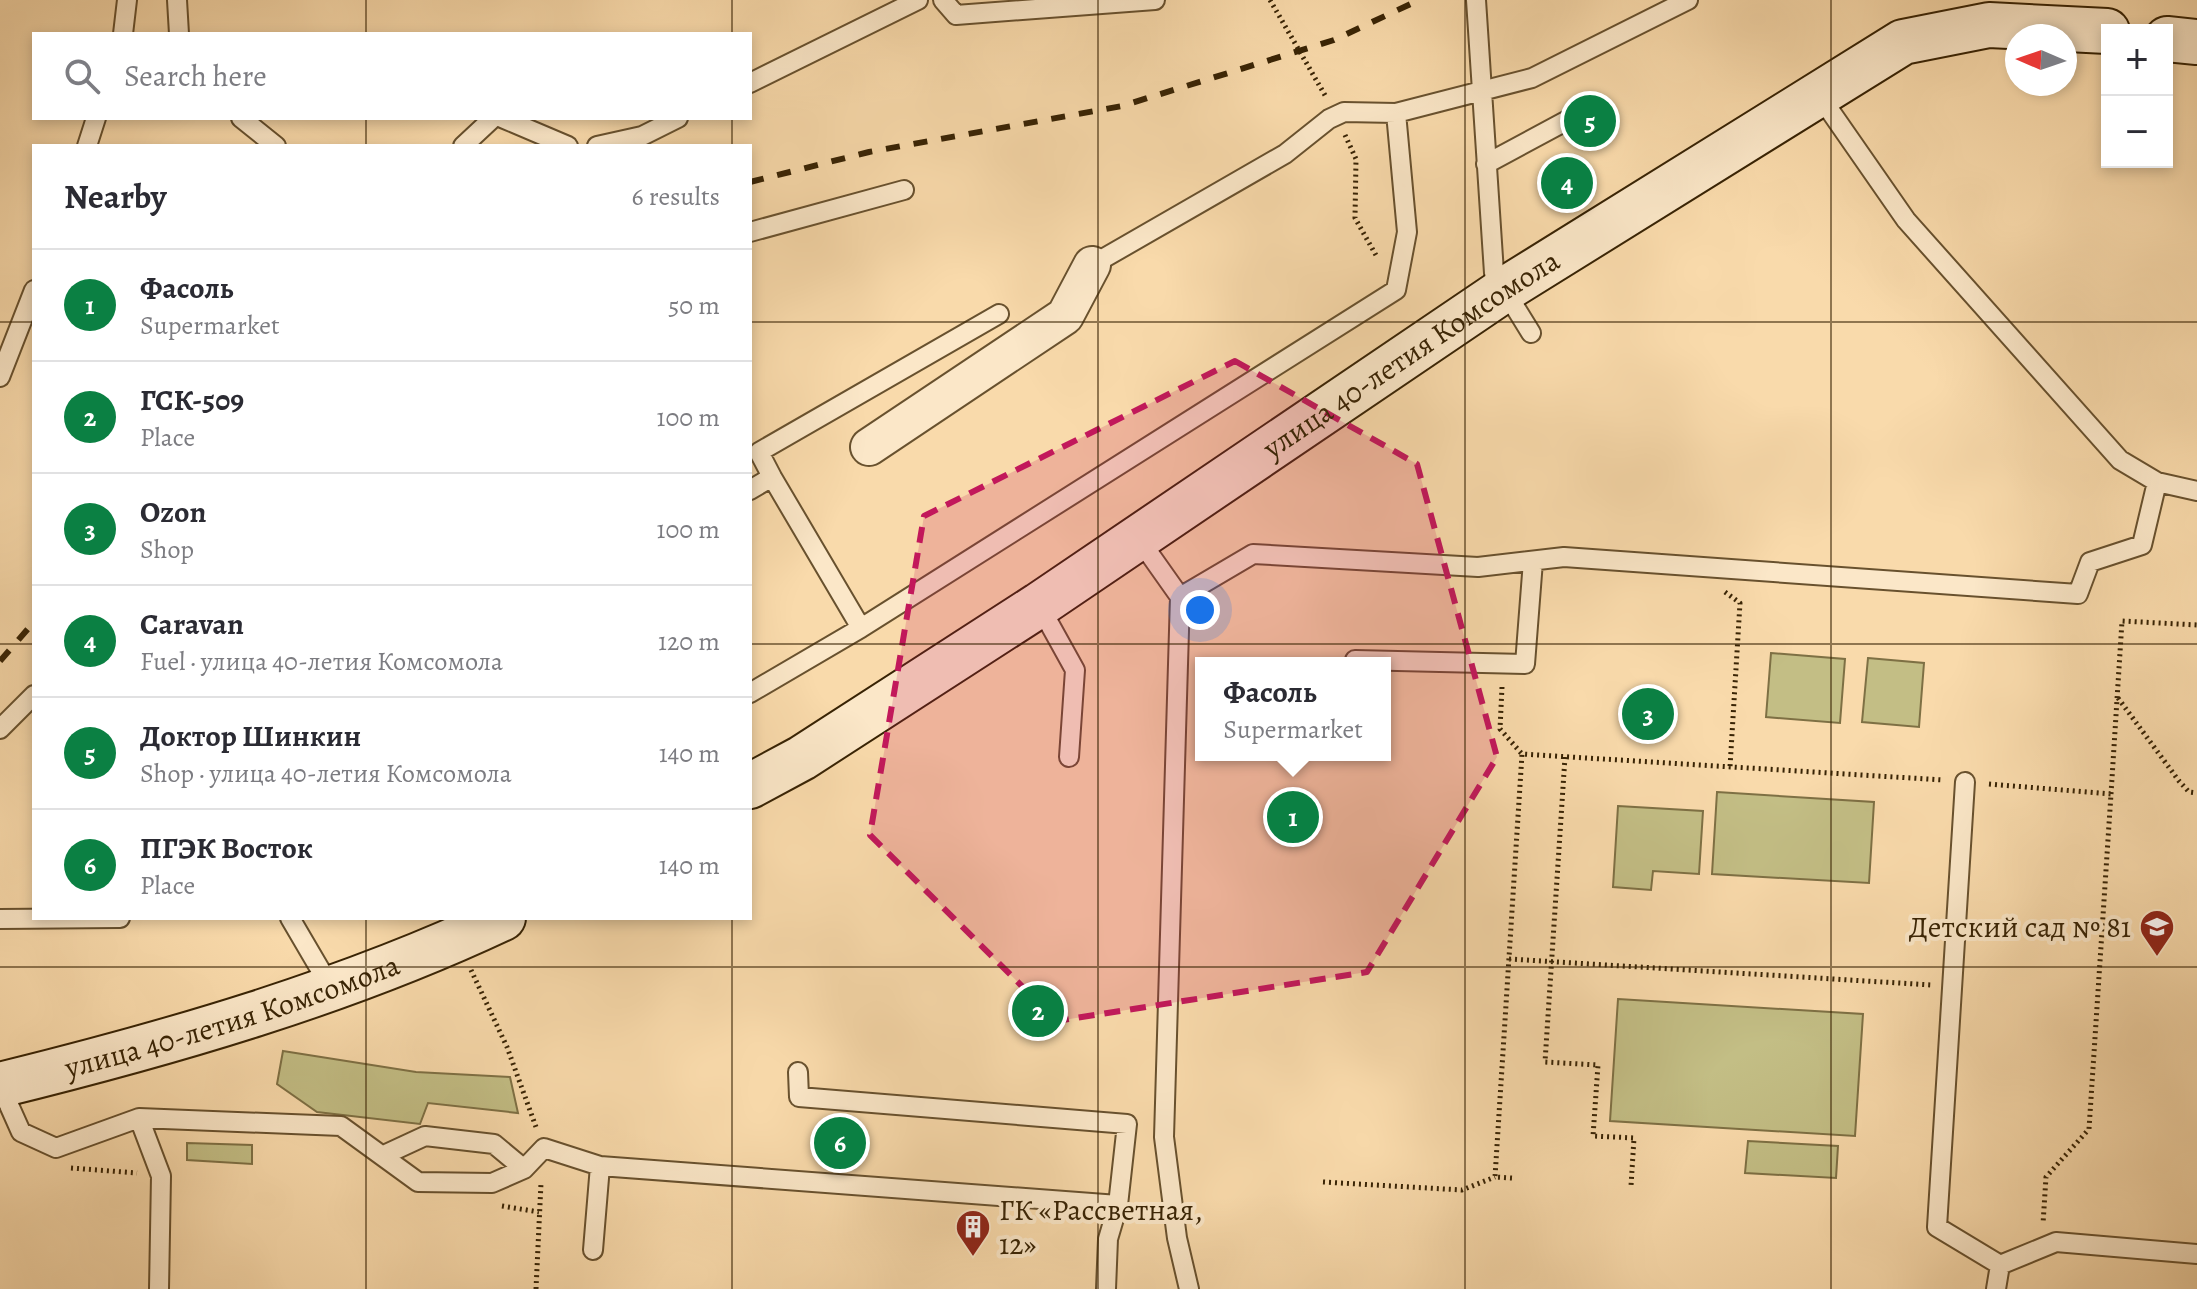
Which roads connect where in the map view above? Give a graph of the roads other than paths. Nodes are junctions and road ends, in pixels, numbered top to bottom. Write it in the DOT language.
graph roads {
  1 [pos="127,0"];
  2 [pos="177,0"];
  3 [pos="918,0"];
  4 [pos="943,0"];
  5 [pos="1155,0"];
  6 [pos="1476,0"];
  7 [pos="1688,0"];
  8 [pos="1992,12"];
  9 [pos="2101,30"];
  10 [pos="123,32"];
  11 [pos="179,32"];
  12 [pos="2173,40"];
  13 [pos="2197,42"];
  14 [pos="752,82"];
  15 [pos="1482,90"];
  16 [pos="1817,92"];
  17 [pos="1592,107"];
  18 [pos="1396,113"];
  19 [pos="95,120"];
  20 [pos="244,120"];
  21 [pos="491,120"];
  22 [pos="507,120"];
  23 [pos="674,120"];
  24 [pos="88,144"];
  25 [pos="274,144"];
  26 [pos="465,144"];
  27 [pos="563,144"];
  28 [pos="606,144"];
  29 [pos="1486,164"];
  30 [pos="904,190"];
  31 [pos="752,231"];
  32 [pos="1092,265"];
  33 [pos="1504,290"];
  34 [pos="32,295"];
  35 [pos="999,314"];
  36 [pos="1531,333"];
  37 [pos="0,377"];
  38 [pos="869,447"];
  39 [pos="772,477"];
  40 [pos="2157,482"];
  41 [pos="752,489"];
  42 [pos="2197,491"];
  43 [pos="1139,539"];
  44 [pos="1533,561"];
  45 [pos="1180,597"];
  46 [pos="1039,605"];
  47 [pos="861,628"];
  48 [pos="1391,661"];
  49 [pos="752,692"];
  50 [pos="32,697"];
  51 [pos="0,729"];
  52 [pos="1069,757"];
  53 [pos="1965,782"];
  54 [pos="752,785"];
  55 [pos="0,919"];
  56 [pos="32,919"];
  57 [pos="291,920"];
  58 [pos="499,920"];
  59 [pos="331,988"];
  60 [pos="798,1072"];
  61 [pos="0,1085"];
  62 [pos="139,1118"];
  63 [pos="384,1155"];
  64 [pos="600,1166"];
  65 [pos="524,1169"];
  66 [pos="1118,1205"];
  67 [pos="593,1250"];
  68 [pos="2197,1254"];
  69 [pos="2000,1265"];
  70 [pos="159,1289"];
  71 [pos="1106,1289"];
  72 [pos="1189,1289"];
  73 [pos="1996,1289"];
  1 -- 10 [label="lane"];
  2 -- 11 [label="lane"];
  3 -- 14 [label="lane"];
  4 -- 5 [label="lane"];
  6 -- 15 [label="lane"];
  7 -- 15 [label="lane"];
  8 -- 9 [label="main road, улица 40-летия Комсомола"];
  8 -- 16 [label="main road, улица 40-летия Комсомола"];
  12 -- 13 [label="main road"];
  15 -- 18 [label="lane"];
  15 -- 29 [label="lane"];
  16 -- 33 [label="main road, улица 40-летия Комсомола"];
  16 -- 40 [label="lane"];
  17 -- 29 [label="lane"];
  18 -- 32 [label="lane"];
  18 -- 47 [label="lane"];
  19 -- 24 [label="lane"];
  20 -- 25 [label="lane"];
  21 -- 26 [label="lane"];
  22 -- 27 [label="lane"];
  23 -- 28 [label="lane"];
  29 -- 33 [label="lane"];
  30 -- 31 [label="lane"];
  32 -- 38 [label="street"];
  33 -- 36 [label="lane"];
  33 -- 43 [label="main road, улица 40-летия Комсомола"];
  34 -- 37 [label="lane"];
  35 -- 39 [label="lane"];
  39 -- 41 [label="lane"];
  39 -- 47 [label="lane"];
  40 -- 42 [label="lane"];
  40 -- 44 [label="lane"];
  43 -- 45 [label="lane"];
  43 -- 46 [label="main road, улица 40-летия Комсомола"];
  44 -- 45 [label="lane"];
  44 -- 48 [label="lane"];
  45 -- 72 [label="lane"];
  46 -- 52 [label="lane"];
  46 -- 54 [label="main road, улица 40-летия Комсомола"];
  47 -- 49 [label="lane"];
  50 -- 51 [label="lane"];
  53 -- 69 [label="lane"];
  55 -- 56 [label="lane"];
  57 -- 59 [label="lane"];
  58 -- 59 [label="main road, улица 40-летия Комсомола"];
  59 -- 61 [label="main road, улица 40-летия Комсомола"];
  60 -- 66 [label="lane"];
  61 -- 62 [label="lane"];
  62 -- 63 [label="lane"];
  62 -- 70 [label="lane"];
  63 -- 65 [label="lane"];
  63 -- 65 [label="lane"];
  64 -- 65 [label="lane"];
  64 -- 66 [label="lane"];
  64 -- 67 [label="lane"];
  66 -- 71 [label="lane"];
  68 -- 69 [label="lane"];
  69 -- 73 [label="lane"];
}
